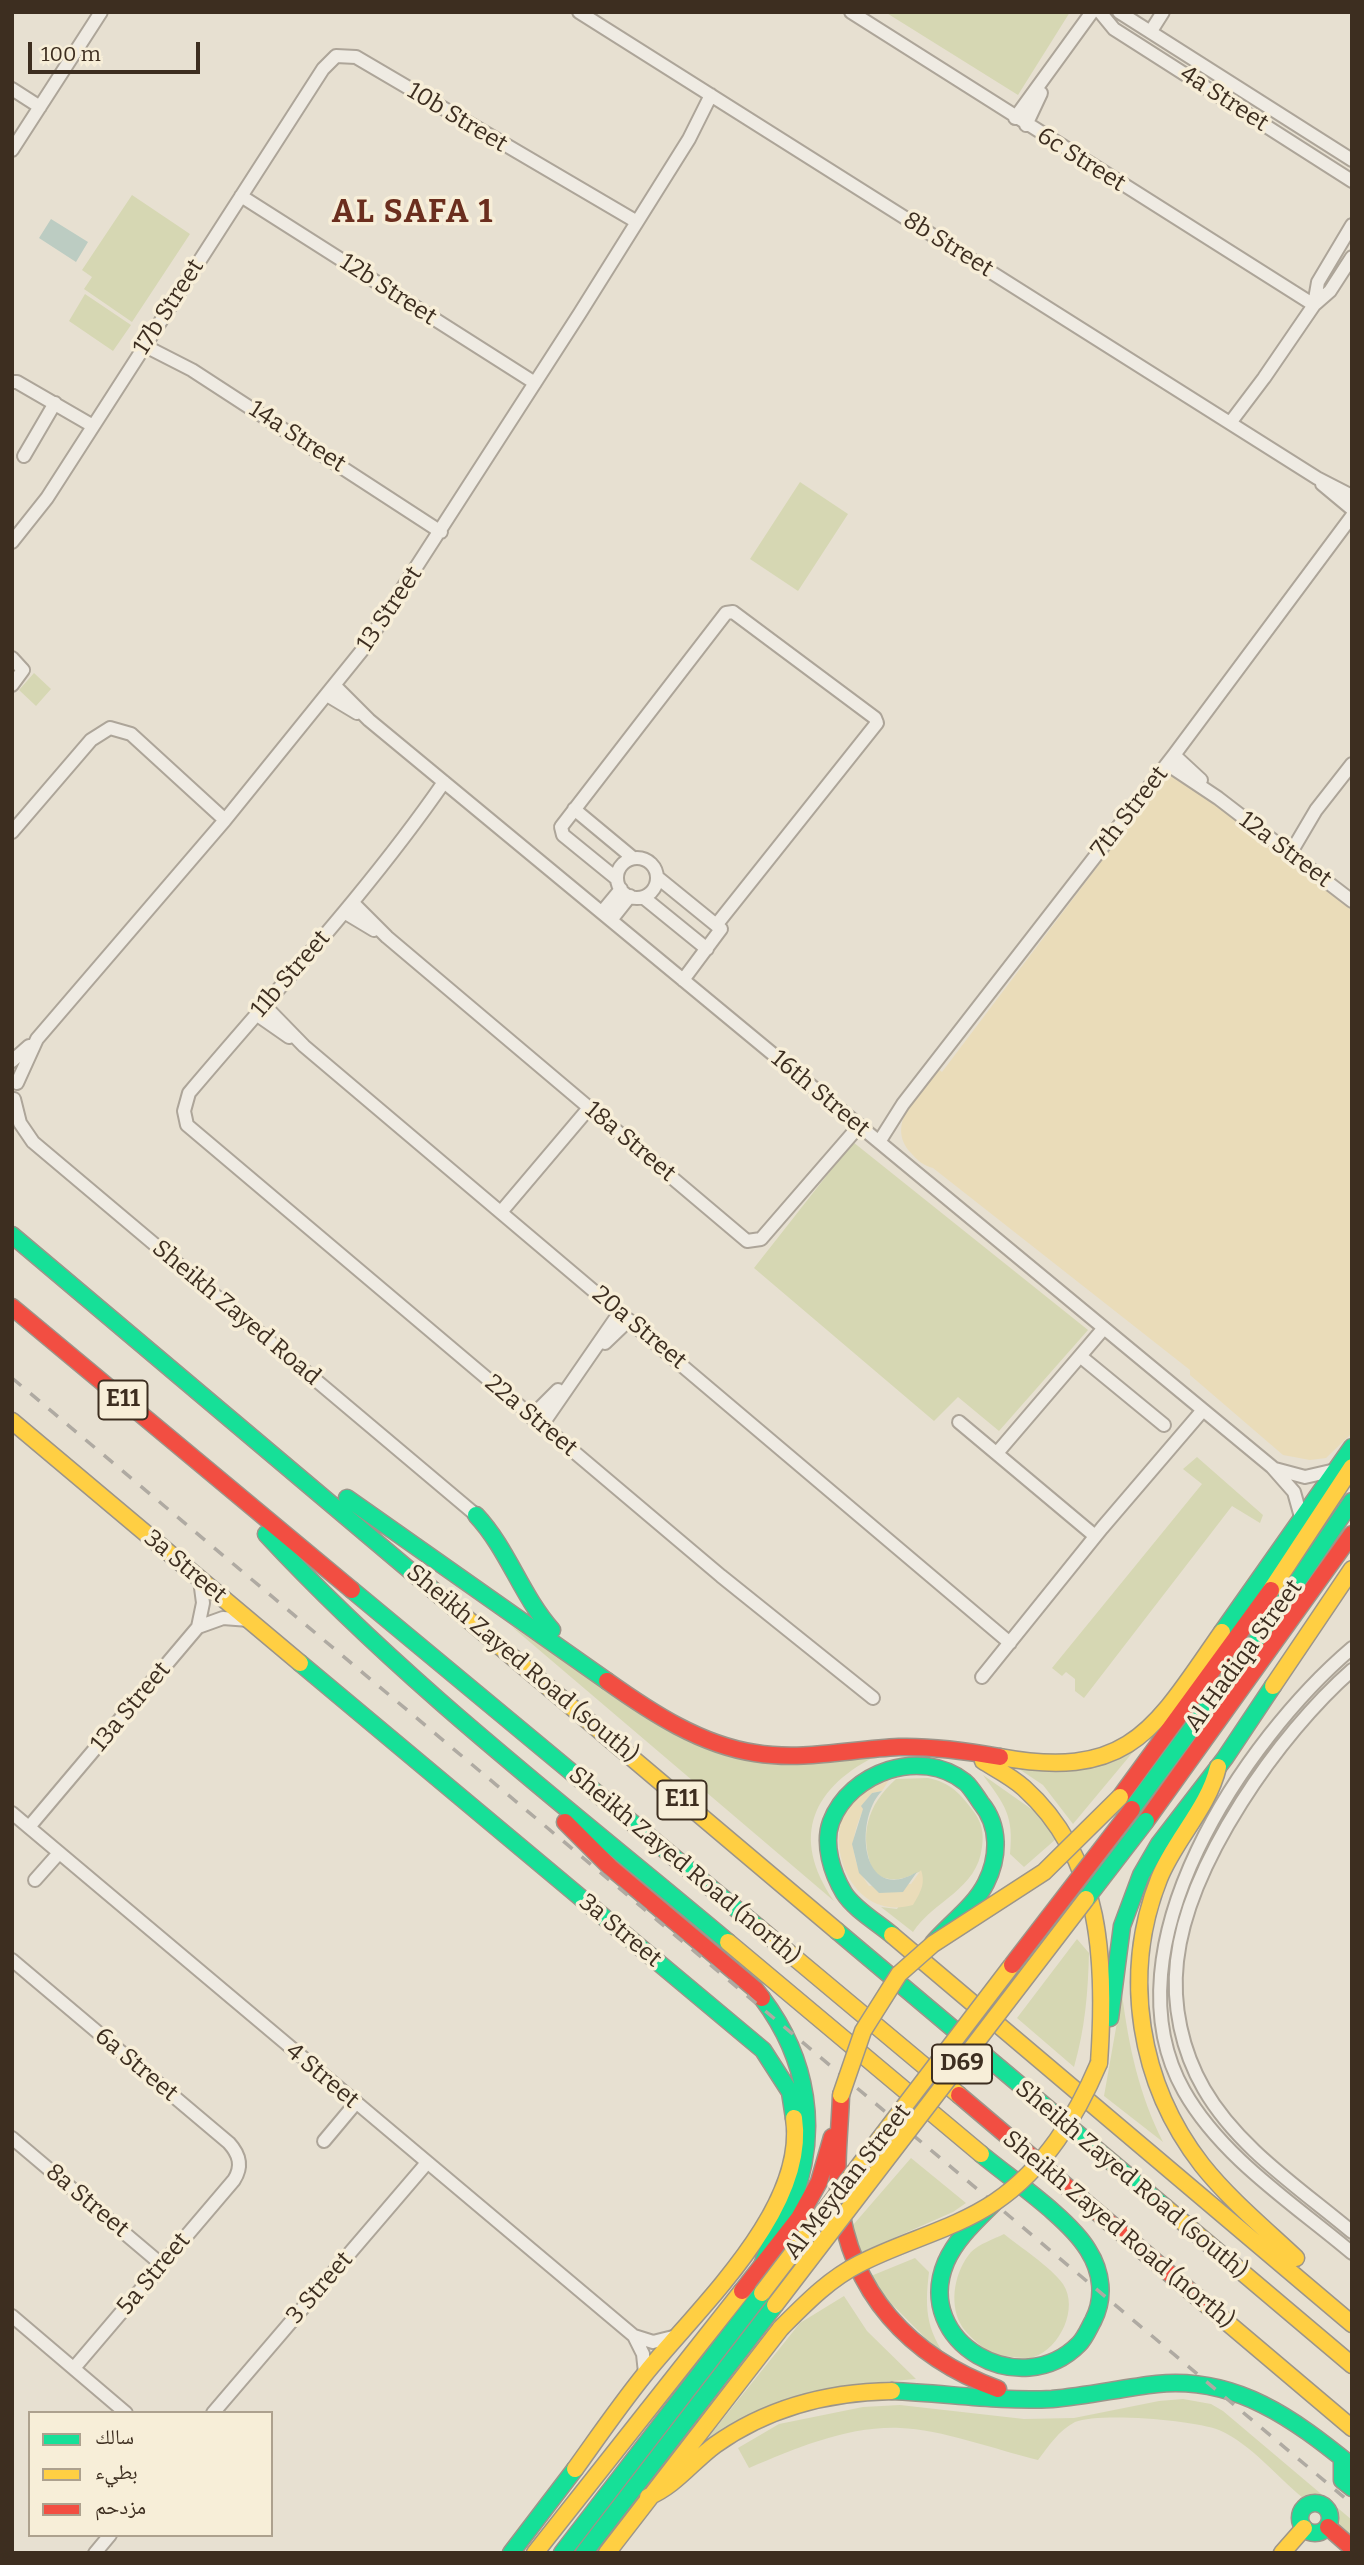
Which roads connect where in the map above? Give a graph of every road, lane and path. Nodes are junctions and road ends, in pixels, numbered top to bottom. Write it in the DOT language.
graph roads {
  1 [pos="100,12"];
  2 [pos="579,12"];
  3 [pos="851,12"];
  4 [pos="1092,12"];
  5 [pos="1100,12"];
  6 [pos="1119,12"];
  7 [pos="1163,12"];
  8 [pos="1151,31"];
  9 [pos="323,69"];
  10 [pos="12,89"];
  11 [pos="715,98"];
  12 [pos="40,107"];
  13 [pos="1021,121"];
  14 [pos="1335,149"];
  15 [pos="12,150"];
  16 [pos="1352,160"];
  17 [pos="1325,164"];
  18 [pos="1352,181"];
  19 [pos="241,195"];
  20 [pos="1352,225"];
  21 [pos="634,227"];
  22 [pos="1352,257"];
  23 [pos="1314,305"];
  24 [pos="148,341"];
  25 [pos="12,382"];
  26 [pos="535,383"];
  27 [pos="55,403"];
  28 [pos="93,425"];
  29 [pos="1234,426"];
  30 [pos="24,456"];
  31 [pos="1346,494"];
  32 [pos="1352,509"];
  33 [pos="1352,516"];
  34 [pos="444,528"];
  35 [pos="1340,533"];
  36 [pos="12,542"];
  37 [pos="12,659"];
  38 [pos="12,685"];
  39 [pos="331,690"];
  40 [pos="1170,760"];
  41 [pos="1352,764"];
  42 [pos="448,786"];
  43 [pos="574,809"];
  44 [pos="228,816"];
  45 [pos="12,832"];
  46 [pos="1286,851"];
  47 [pos="634,858"];
  48 [pos="657,877"];
  49 [pos="628,890"];
  50 [pos="1352,901"];
  51 [pos="349,908"];
  52 [pos="606,916"];
  53 [pos="717,924"];
  54 [pos="707,949"];
  55 [pos="683,980"];
  56 [pos="260,1010"];
  57 [pos="37,1039"];
  58 [pos="12,1061"];
  59 [pos="15,1079"];
  60 [pos="13,1100"];
  61 [pos="589,1108"];
  62 [pos="192,1131"];
  63 [pos="869,1134"];
  64 [pos="501,1212"];
  65 [pos="12,1235"];
  66 [pos="12,1307"];
  67 [pos="625,1316"];
  68 [pos="1104,1328"];
  69 [pos="1080,1356"];
  70 [pos="1203,1410"];
  71 [pos="12,1421"];
  72 [pos="537,1421"];
  73 [pos="959,1422"];
  74 [pos="1164,1425"];
  75 [pos="1352,1447"];
  76 [pos="268,1449"];
  77 [pos="997,1453"];
  78 [pos="1272,1467"];
  79 [pos="1344,1468"];
  80 [pos="234,1492"];
  81 [pos="1352,1501"];
  82 [pos="476,1515"];
  83 [pos="1301,1520"];
  84 [pos="1099,1532"];
  85 [pos="1352,1534"];
  86 [pos="1352,1569"];
  87 [pos="200,1580"];
  88 [pos="1345,1586"];
  89 [pos="249,1620"];
  90 [pos="198,1627"];
  91 [pos="1013,1639"];
  92 [pos="1352,1648"];
  93 [pos="590,1668"];
  94 [pos="1352,1670"];
  95 [pos="982,1677"];
  96 [pos="873,1698"];
  97 [pos="946,1748"];
  98 [pos="1218,1767"];
  99 [pos="531,1776"];
  100 [pos="1132,1809"];
  101 [pos="12,1813"];
  102 [pos="1146,1821"];
  103 [pos="29,1827"];
  104 [pos="59,1853"];
  105 [pos="35,1880"];
  106 [pos="933,1943"];
  107 [pos="12,1960"];
  108 [pos="1099,2063"];
  109 [pos="841,2095"];
  110 [pos="355,2104"];
  111 [pos="12,2138"];
  112 [pos="324,2141"];
  113 [pos="426,2164"];
  114 [pos="234,2180"];
  115 [pos="994,2203"];
  116 [pos="1352,2232"];
  117 [pos="1352,2253"];
  118 [pos="161,2264"];
  119 [pos="762,2266"];
  120 [pos="1352,2312"];
  121 [pos="12,2316"];
  122 [pos="1352,2324"];
  123 [pos="676,2335"];
  124 [pos="634,2336"];
  125 [pos="1352,2365"];
  126 [pos="74,2368"];
  127 [pos="645,2373"];
  128 [pos="1048,2399"];
  129 [pos="124,2411"];
  130 [pos="215,2411"];
  131 [pos="1352,2428"];
  132 [pos="1347,2462"];
  133 [pos="586,2488"];
  134 [pos="1352,2488"];
  135 [pos="648,2497"];
  136 [pos="1328,2527"];
  137 [pos="1304,2528"];
  138 [pos="108,2537"];
  139 [pos="1352,2548"];
  140 [pos="95,2553"];
  141 [pos="511,2553"];
  142 [pos="535,2553"];
  143 [pos="562,2553"];
  144 [pos="584,2553"];
  145 [pos="607,2553"];
  146 [pos="1282,2553"];
  1 -- 12 [label="street"];
  2 -- 11 [label="street, 8b Street"];
  3 -- 13 [label="street, 6c Street"];
  4 -- 13 [label="street"];
  5 -- 17 [label="street, 4a Street"];
  6 -- 8 [label="street, 4a Street"];
  7 -- 8 [label="street"];
  8 -- 14 [label="street, 4a Street"];
  9 -- 19 [label="street, 17b Street"];
  9 -- 21 [label="street, 10b Street"];
  10 -- 12 [label="street"];
  11 -- 21 [label="street, 13 Street"];
  11 -- 29 [label="street, 8b Street"];
  12 -- 15 [label="street"];
  13 -- 23 [label="street, 6c Street"];
  14 -- 16 [label="street, 4a Street"];
  14 -- 17 [label="street"];
  17 -- 18 [label="street, 4a Street"];
  19 -- 24 [label="street, 17b Street"];
  19 -- 26 [label="street, 12b Street"];
  20 -- 23 [label="street"];
  21 -- 26 [label="street, 13 Street"];
  22 -- 23 [label="street"];
  23 -- 29 [label="street"];
  24 -- 28 [label="street, 17b Street"];
  24 -- 34 [label="street, 14a Street"];
  25 -- 27 [label="street"];
  26 -- 34 [label="street, 13 Street"];
  27 -- 28 [label="street"];
  27 -- 30 [label="street"];
  28 -- 36 [label="street, 17b Street"];
  29 -- 31 [label="street, 8b Street"];
  31 -- 32 [label="street, 8b Street"];
  31 -- 35 [label="street"];
  33 -- 35 [label="street, 7th Street"];
  34 -- 39 [label="street, 13 Street"];
  35 -- 40 [label="street, 7th Street"];
  37 -- 38 [label="street"];
  39 -- 42 [label="street, 16th Street"];
  39 -- 44 [label="street, 13 Street"];
  40 -- 46 [label="street, 12a Street"];
  40 -- 63 [label="street, 7th Street"];
  41 -- 46 [label="street"];
  42 -- 51 [label="street, 11b Street"];
  42 -- 52 [label="street, 16th Street"];
  43 -- 47 [label="street"];
  43 -- 49 [label="street"];
  43 -- 53 [label="street"];
  44 -- 45 [label="street"];
  44 -- 57 [label="street, 13 Street"];
  46 -- 50 [label="street, 12a Street"];
  47 -- 48 [label="street"];
  47 -- 49 [label="street"];
  48 -- 49 [label="street"];
  48 -- 53 [label="street"];
  49 -- 52 [label="street"];
  49 -- 54 [label="street"];
  51 -- 56 [label="street, 11b Street"];
  51 -- 61 [label="street, 18a Street"];
  52 -- 55 [label="street, 16th Street"];
  53 -- 54 [label="street"];
  54 -- 55 [label="street"];
  55 -- 63 [label="street, 16th Street"];
  56 -- 62 [label="street, 11b Street"];
  56 -- 64 [label="street, 20a Street"];
  57 -- 58 [label="street"];
  57 -- 59 [label="street"];
  59 -- 60 [label="street"];
  60 -- 82 [label="street, Sheikh Zayed Road"];
  61 -- 63 [label="street, 18a Street"];
  61 -- 64 [label="street"];
  62 -- 72 [label="street, 22a Street"];
  63 -- 68 [label="street, 16th Street"];
  64 -- 67 [label="street, 20a Street"];
  65 -- 76 [label="main road, Sheikh Zayed Road (south) / E11"];
  66 -- 80 [label="main road, Sheikh Zayed Road (north) / E11"];
  67 -- 72 [label="street"];
  67 -- 91 [label="street, 20a Street"];
  68 -- 69 [label="street"];
  68 -- 70 [label="street, 16th Street"];
  69 -- 74 [label="street"];
  69 -- 77 [label="street"];
  70 -- 78 [label="street, 16th Street"];
  70 -- 84 [label="street"];
  71 -- 87 [label="main road, 3a Street"];
  72 -- 96 [label="street, 22a Street"];
  73 -- 77 [label="street"];
  75 -- 79 [label="main road"];
  76 -- 93 [label="main road"];
  76 -- 125 [label="main road, Sheikh Zayed Road (south) / E11"];
  77 -- 84 [label="street"];
  78 -- 79 [label="street, 16th Street"];
  78 -- 83 [label="street, 16th Street"];
  79 -- 83 [label="main road"];
  79 -- 106 [label="main road, bridge"];
  80 -- 99 [label="main road"];
  80 -- 131 [label="main road, Sheikh Zayed Road (north) / E11"];
  81 -- 100 [label="main road, Al Hadiqa Street / D69"];
  82 -- 93 [label="main road"];
  83 -- 97 [label="main road"];
  84 -- 91 [label="street"];
  85 -- 102 [label="main road, Al Hadiqa Street / D69"];
  86 -- 88 [label="main road"];
  87 -- 89 [label="main road, 3a Street"];
  87 -- 90 [label="street"];
  88 -- 98 [label="main road"];
  89 -- 90 [label="street"];
  89 -- 123 [label="main road, 3a Street"];
  90 -- 103 [label="street, 13a Street"];
  91 -- 95 [label="street"];
  92 -- 117 [label="street"];
  93 -- 97 [label="main road"];
  94 -- 116 [label="street"];
  97 -- 108 [label="main road"];
  98 -- 108 [label="main road"];
  98 -- 120 [label="main road"];
  99 -- 115 [label="main road"];
  99 -- 119 [label="main road"];
  100 -- 143 [label="main road, Al Meydan Street / D69, bridge"];
  101 -- 103 [label="street, 4 Street"];
  102 -- 144 [label="main road, Al Meydan Street / D69, bridge"];
  103 -- 104 [label="street, 4 Street"];
  104 -- 105 [label="street"];
  104 -- 110 [label="street, 4 Street"];
  106 -- 109 [label="main road, bridge"];
  106 -- 122 [label="main road"];
  107 -- 114 [label="street, 6a Street"];
  108 -- 115 [label="main road, bridge"];
  109 -- 119 [label="main road"];
  109 -- 128 [label="main road"];
  110 -- 112 [label="street"];
  110 -- 113 [label="street, 4 Street"];
  111 -- 118 [label="street, 8a Street"];
  113 -- 124 [label="street, 4 Street"];
  113 -- 130 [label="street, 3 Street"];
  114 -- 118 [label="street, 5a Street"];
  115 -- 135 [label="main road, bridge"];
  118 -- 126 [label="street, 5a Street"];
  119 -- 133 [label="main road"];
  121 -- 126 [label="street"];
  123 -- 124 [label="street"];
  123 -- 127 [label="main road, 3a Street"];
  124 -- 127 [label="street"];
  126 -- 129 [label="street"];
  127 -- 141 [label="main road, 3a Street"];
  128 -- 132 [label="main road"];
  128 -- 135 [label="main road"];
  132 -- 134 [label="main road"];
  133 -- 141 [label="main road"];
  133 -- 142 [label="main road"];
  135 -- 145 [label="main road"];
  136 -- 137 [label="main road"];
  136 -- 137 [label="main road"];
  136 -- 139 [label="main road"];
  137 -- 146 [label="main road"];
  138 -- 140 [label="street"];
}
